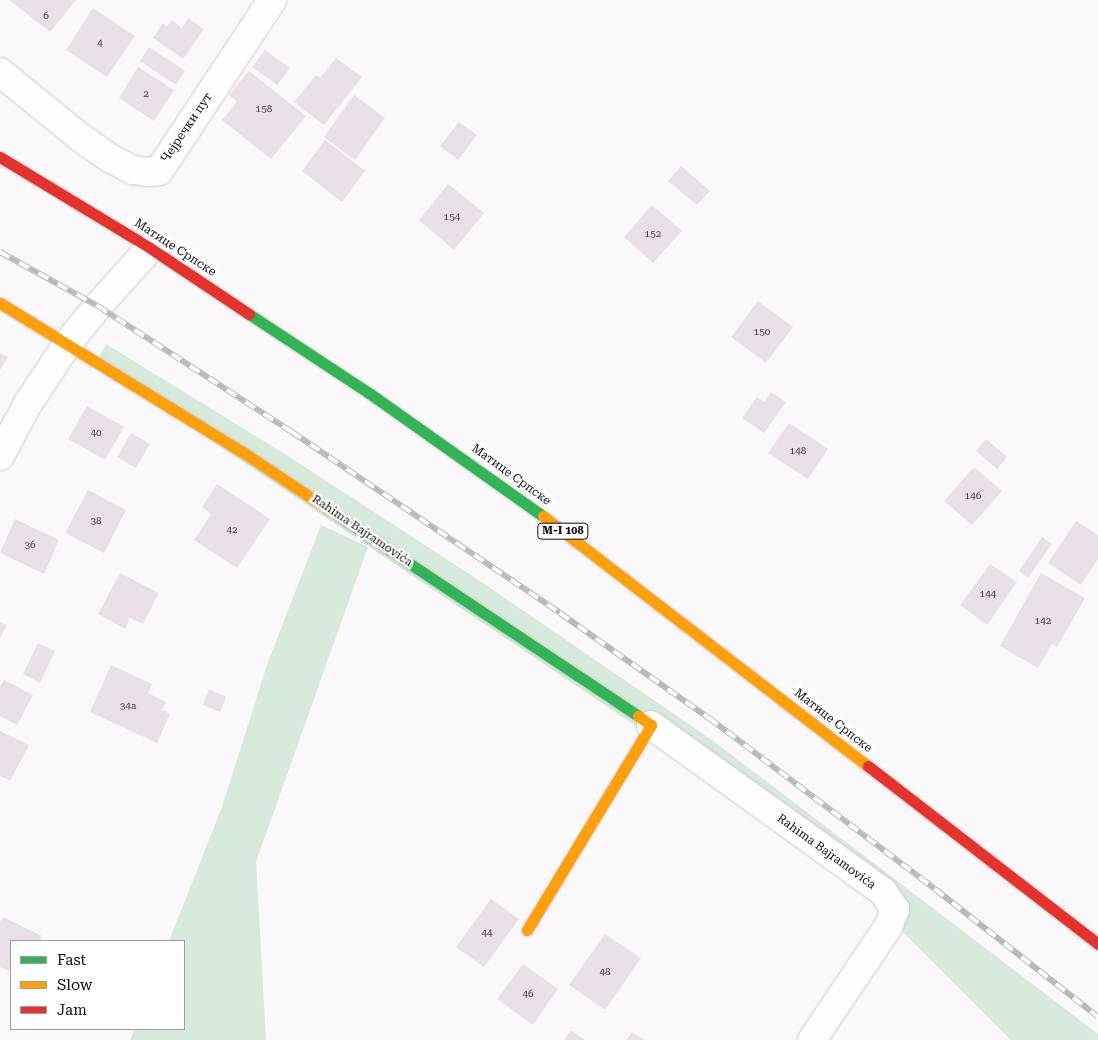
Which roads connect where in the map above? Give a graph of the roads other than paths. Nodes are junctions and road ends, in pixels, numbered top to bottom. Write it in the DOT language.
graph roads {
  1 [pos="272,0"];
  2 [pos="0,72"];
  3 [pos="0,157"];
  4 [pos="150,248"];
  5 [pos="0,303"];
  6 [pos="68,343"];
  7 [pos="0,456"];
  8 [pos="651,725"];
  9 [pos="526,930"];
  10 [pos="1098,944"];
  11 [pos="812,1040"];
  1 -- 2 [label="street, Чејречки пут"];
  3 -- 4 [label="main road, Матице Српске / M-I 108"];
  4 -- 6 [label="street"];
  4 -- 10 [label="main road, Матице Српске / M-I 108"];
  5 -- 6 [label="main road, Rahima Bajramovića"];
  6 -- 7 [label="street"];
  6 -- 8 [label="main road, Rahima Bajramovića"];
  8 -- 9 [label="main road"];
  8 -- 11 [label="street, Rahima Bajramovića"];
}
